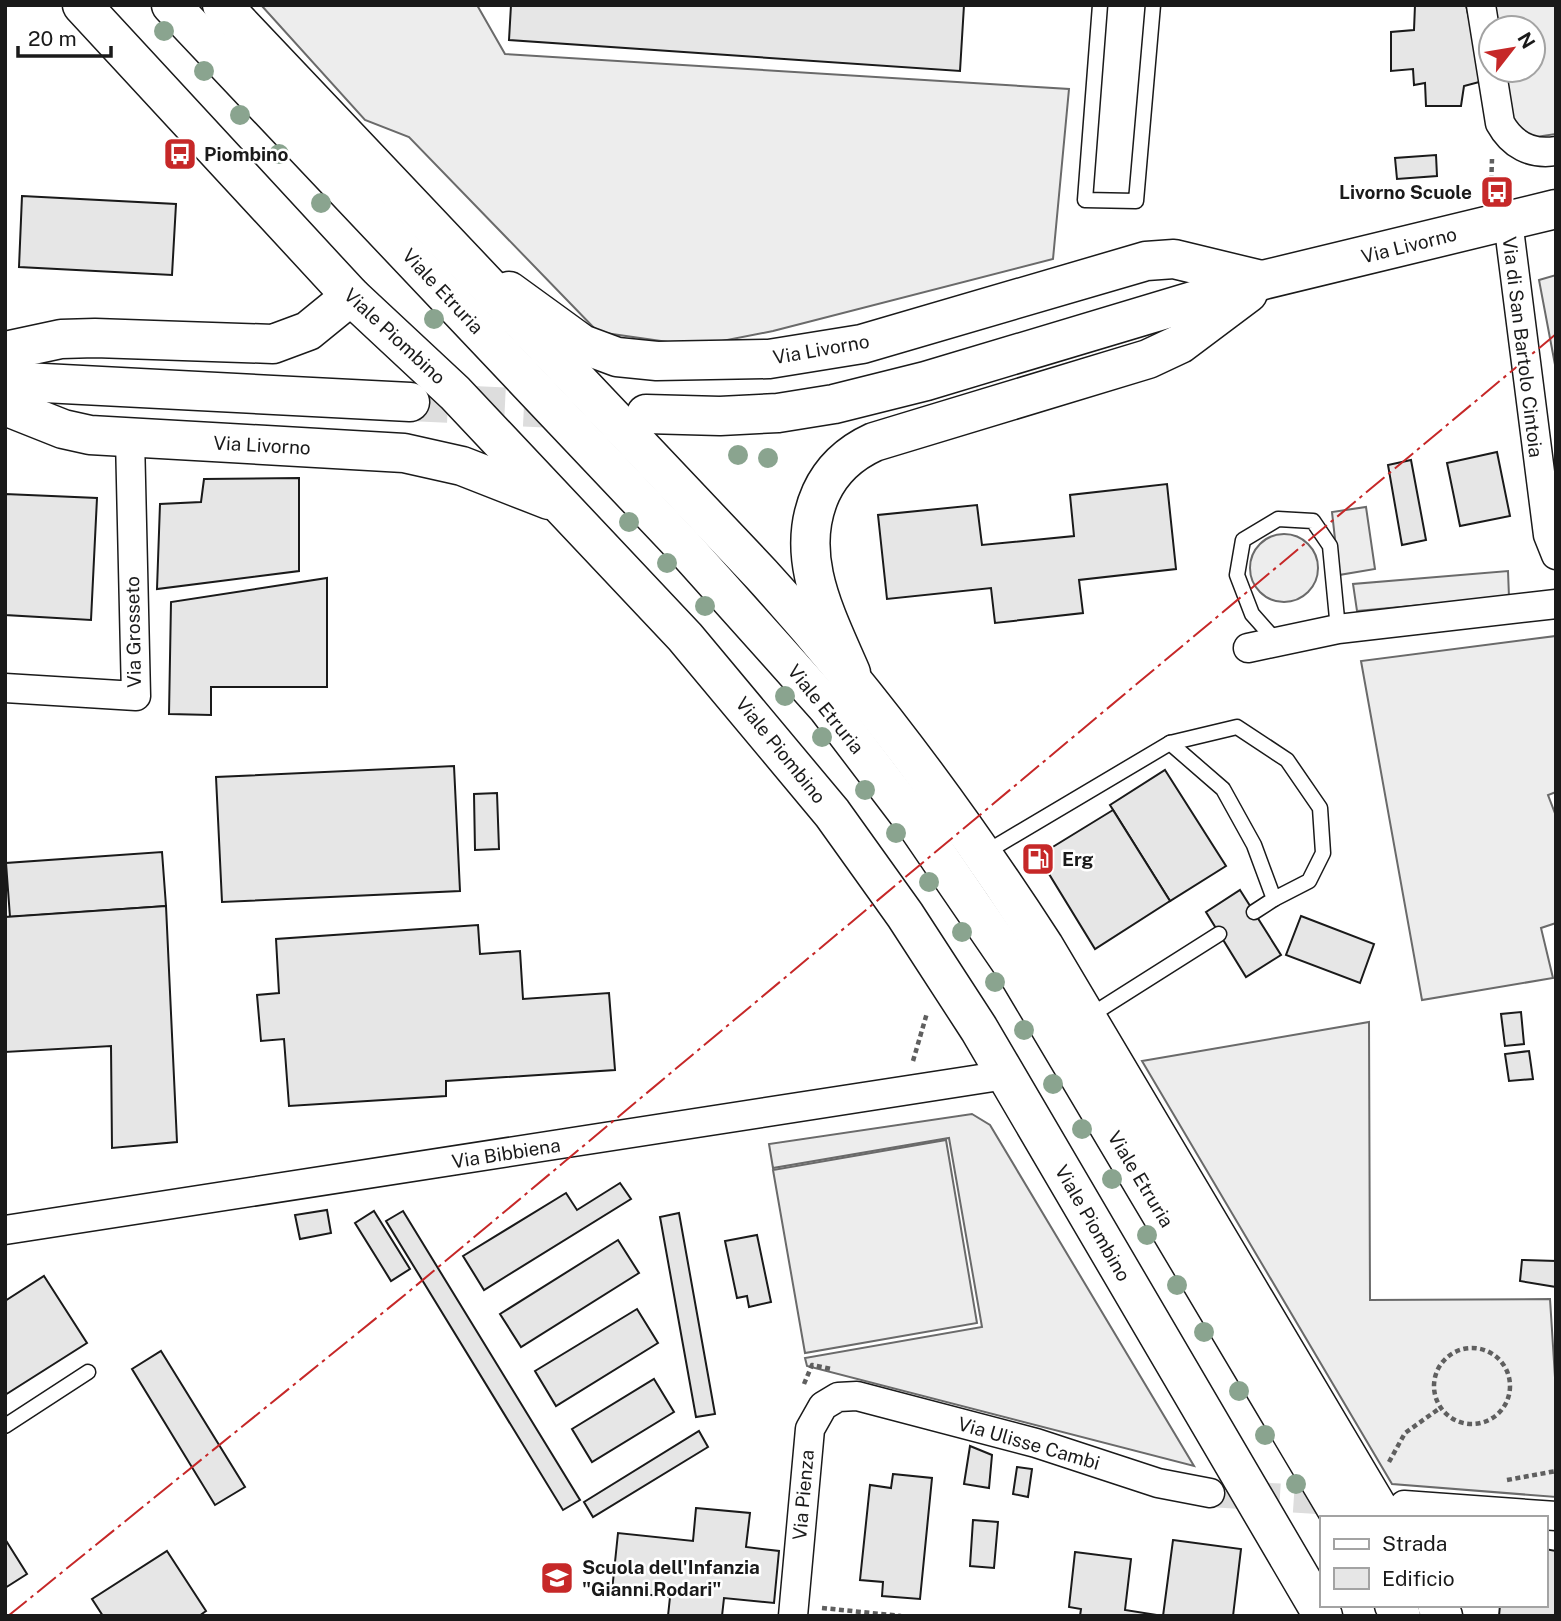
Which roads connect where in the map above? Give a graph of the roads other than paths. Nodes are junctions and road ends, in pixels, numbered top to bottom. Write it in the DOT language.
graph roads {
  1 [pos="82,5"];
  2 [pos="171,5"];
  3 [pos="222,5"];
  4 [pos="1100,5"];
  5 [pos="1153,5"];
  6 [pos="1481,5"];
  7 [pos="1556,151"];
  8 [pos="415,209"];
  9 [pos="1556,209"];
  10 [pos="1508,221"];
  11 [pos="1263,280"];
  12 [pos="351,296"];
  13 [pos="5,351"];
  14 [pos="5,381"];
  15 [pos="410,402"];
  16 [pos="5,406"];
  17 [pos="646,414"];
  18 [pos="130,438"];
  19 [pos="557,502"];
  20 [pos="1556,555"];
  21 [pos="1556,604"];
  22 [pos="1338,629"];
  23 [pos="1277,642"];
  24 [pos="1248,648"];
  25 [pos="855,683"];
  26 [pos="5,688"];
  27 [pos="1170,743"];
  28 [pos="983,854"];
  29 [pos="1274,899"];
  30 [pos="1254,912"];
  31 [pos="1219,934"];
  32 [pos="1086,1017"];
  33 [pos="1006,1075"];
  34 [pos="5,1230"];
  35 [pos="88,1372"];
  36 [pos="848,1395"];
  37 [pos="5,1426"];
  38 [pos="1210,1493"];
  39 [pos="1394,1511"];
  40 [pos="1341,1516"];
  41 [pos="1556,1516"];
  42 [pos="793,1616"];
  43 [pos="1323,1616"];
  1 -- 12 [label="street, Viale Piombino"];
  2 -- 40 [label="street, Viale Etruria"];
  3 -- 8 [label="street, Viale Etruria"];
  4 -- 5 [label="lane"];
  6 -- 7 [label="street"];
  8 -- 11 [label="street, Via Livorno"];
  8 -- 25 [label="street, Viale Etruria"];
  9 -- 10 [label="street, Via Livorno"];
  10 -- 11 [label="street, Via Livorno"];
  10 -- 20 [label="street, Via di San Bartolo Cintoia"];
  11 -- 17 [label="street, Via Livorno"];
  11 -- 25 [label="street, Via Livorno"];
  12 -- 13 [label="street"];
  12 -- 19 [label="street, Viale Piombino"];
  14 -- 15 [label="street"];
  16 -- 18 [label="street, Via Livorno"];
  18 -- 19 [label="street, Via Livorno"];
  18 -- 26 [label="street, Via Grosseto"];
  19 -- 33 [label="street, Viale Piombino"];
  21 -- 22 [label="street"];
  22 -- 23 [label="street"];
  22 -- 23 [label="lane"];
  23 -- 24 [label="street"];
  25 -- 28 [label="street, Viale Etruria"];
  27 -- 28 [label="lane"];
  27 -- 29 [label="lane"];
  27 -- 29 [label="lane"];
  28 -- 32 [label="street, Viale Etruria"];
  29 -- 30 [label="lane"];
  31 -- 32 [label="lane"];
  32 -- 39 [label="street, Viale Etruria"];
  33 -- 34 [label="street, Via Bibbiena"];
  33 -- 43 [label="street, Viale Piombino"];
  35 -- 37 [label="lane"];
  36 -- 38 [label="street, Via Ulisse Cambi"];
  36 -- 42 [label="street, Via Pienza"];
  39 -- 41 [label="street"];
}
